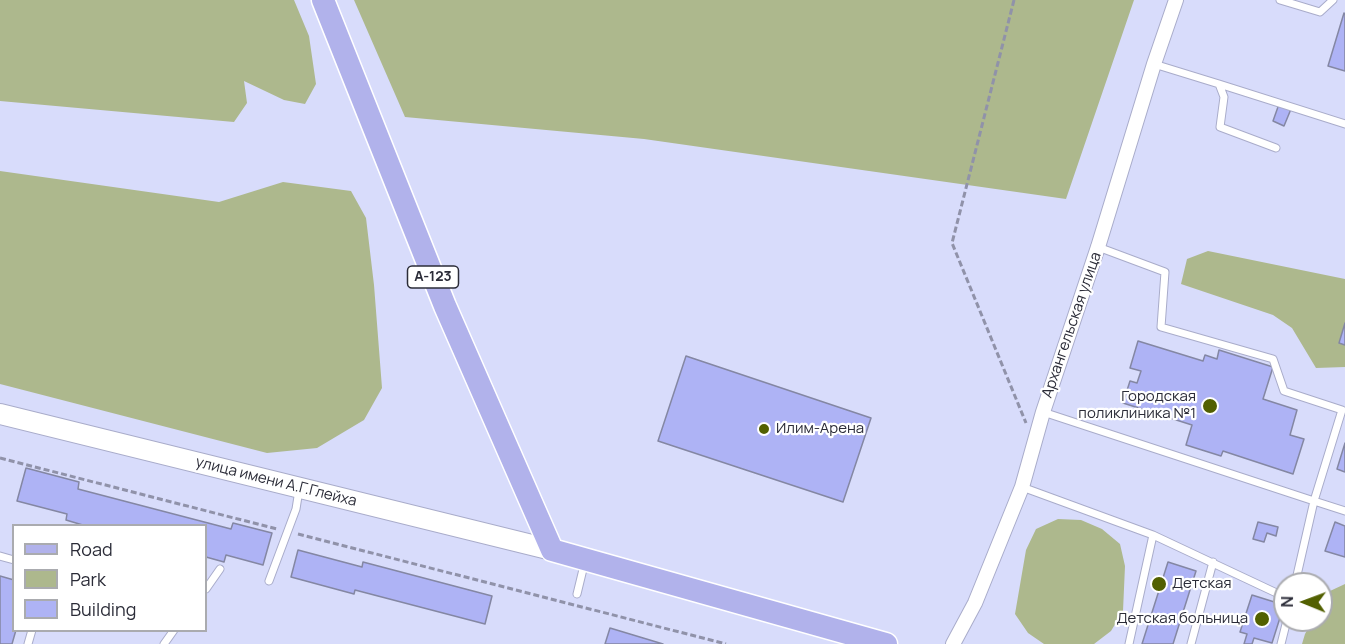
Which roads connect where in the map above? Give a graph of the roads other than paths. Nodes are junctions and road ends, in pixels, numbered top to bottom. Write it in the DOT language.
graph roads {
  1 [pos="323,0"];
  2 [pos="1176,0"];
  3 [pos="1280,0"];
  4 [pos="1334,0"];
  5 [pos="1154,64"];
  6 [pos="1219,84"];
  7 [pos="1345,124"];
  8 [pos="1276,148"];
  9 [pos="1098,247"];
  10 [pos="1043,411"];
  11 [pos="0,414"];
  12 [pos="300,487"];
  13 [pos="1022,487"];
  14 [pos="1314,501"];
  15 [pos="1345,511"];
  16 [pos="1153,536"];
  17 [pos="552,550"];
  18 [pos="586,559"];
  19 [pos="1212,562"];
  20 [pos="220,569"];
  21 [pos="1298,572"];
  22 [pos="269,581"];
  23 [pos="207,588"];
  24 [pos="1273,591"];
  25 [pos="577,594"];
  26 [pos="886,644"];
  27 [pos="953,644"];
  28 [pos="1129,644"];
  29 [pos="1191,644"];
  1 -- 17 [label="main road, А-123"];
  2 -- 5 [label="street, Архангельская улица"];
  3 -- 4 [label="lane"];
  5 -- 6 [label="lane"];
  5 -- 9 [label="street, Архангельская улица"];
  6 -- 7 [label="lane"];
  6 -- 8 [label="lane"];
  9 -- 10 [label="street, Архангельская улица"];
  9 -- 14 [label="lane"];
  10 -- 13 [label="street, Архангельская улица"];
  10 -- 14 [label="lane"];
  11 -- 12 [label="street, улица имени А.Г.Глейха"];
  12 -- 17 [label="street, улица имени А.Г.Глейха"];
  12 -- 22 [label="lane"];
  13 -- 16 [label="lane"];
  13 -- 27 [label="street, Архангельская улица"];
  14 -- 15 [label="lane"];
  14 -- 21 [label="lane"];
  16 -- 19 [label="lane"];
  16 -- 28 [label="lane"];
  17 -- 18 [label="main road"];
  18 -- 25 [label="lane"];
  18 -- 26 [label="main road"];
  19 -- 24 [label="lane"];
  19 -- 29 [label="lane"];
  20 -- 23 [label="lane"];
}
